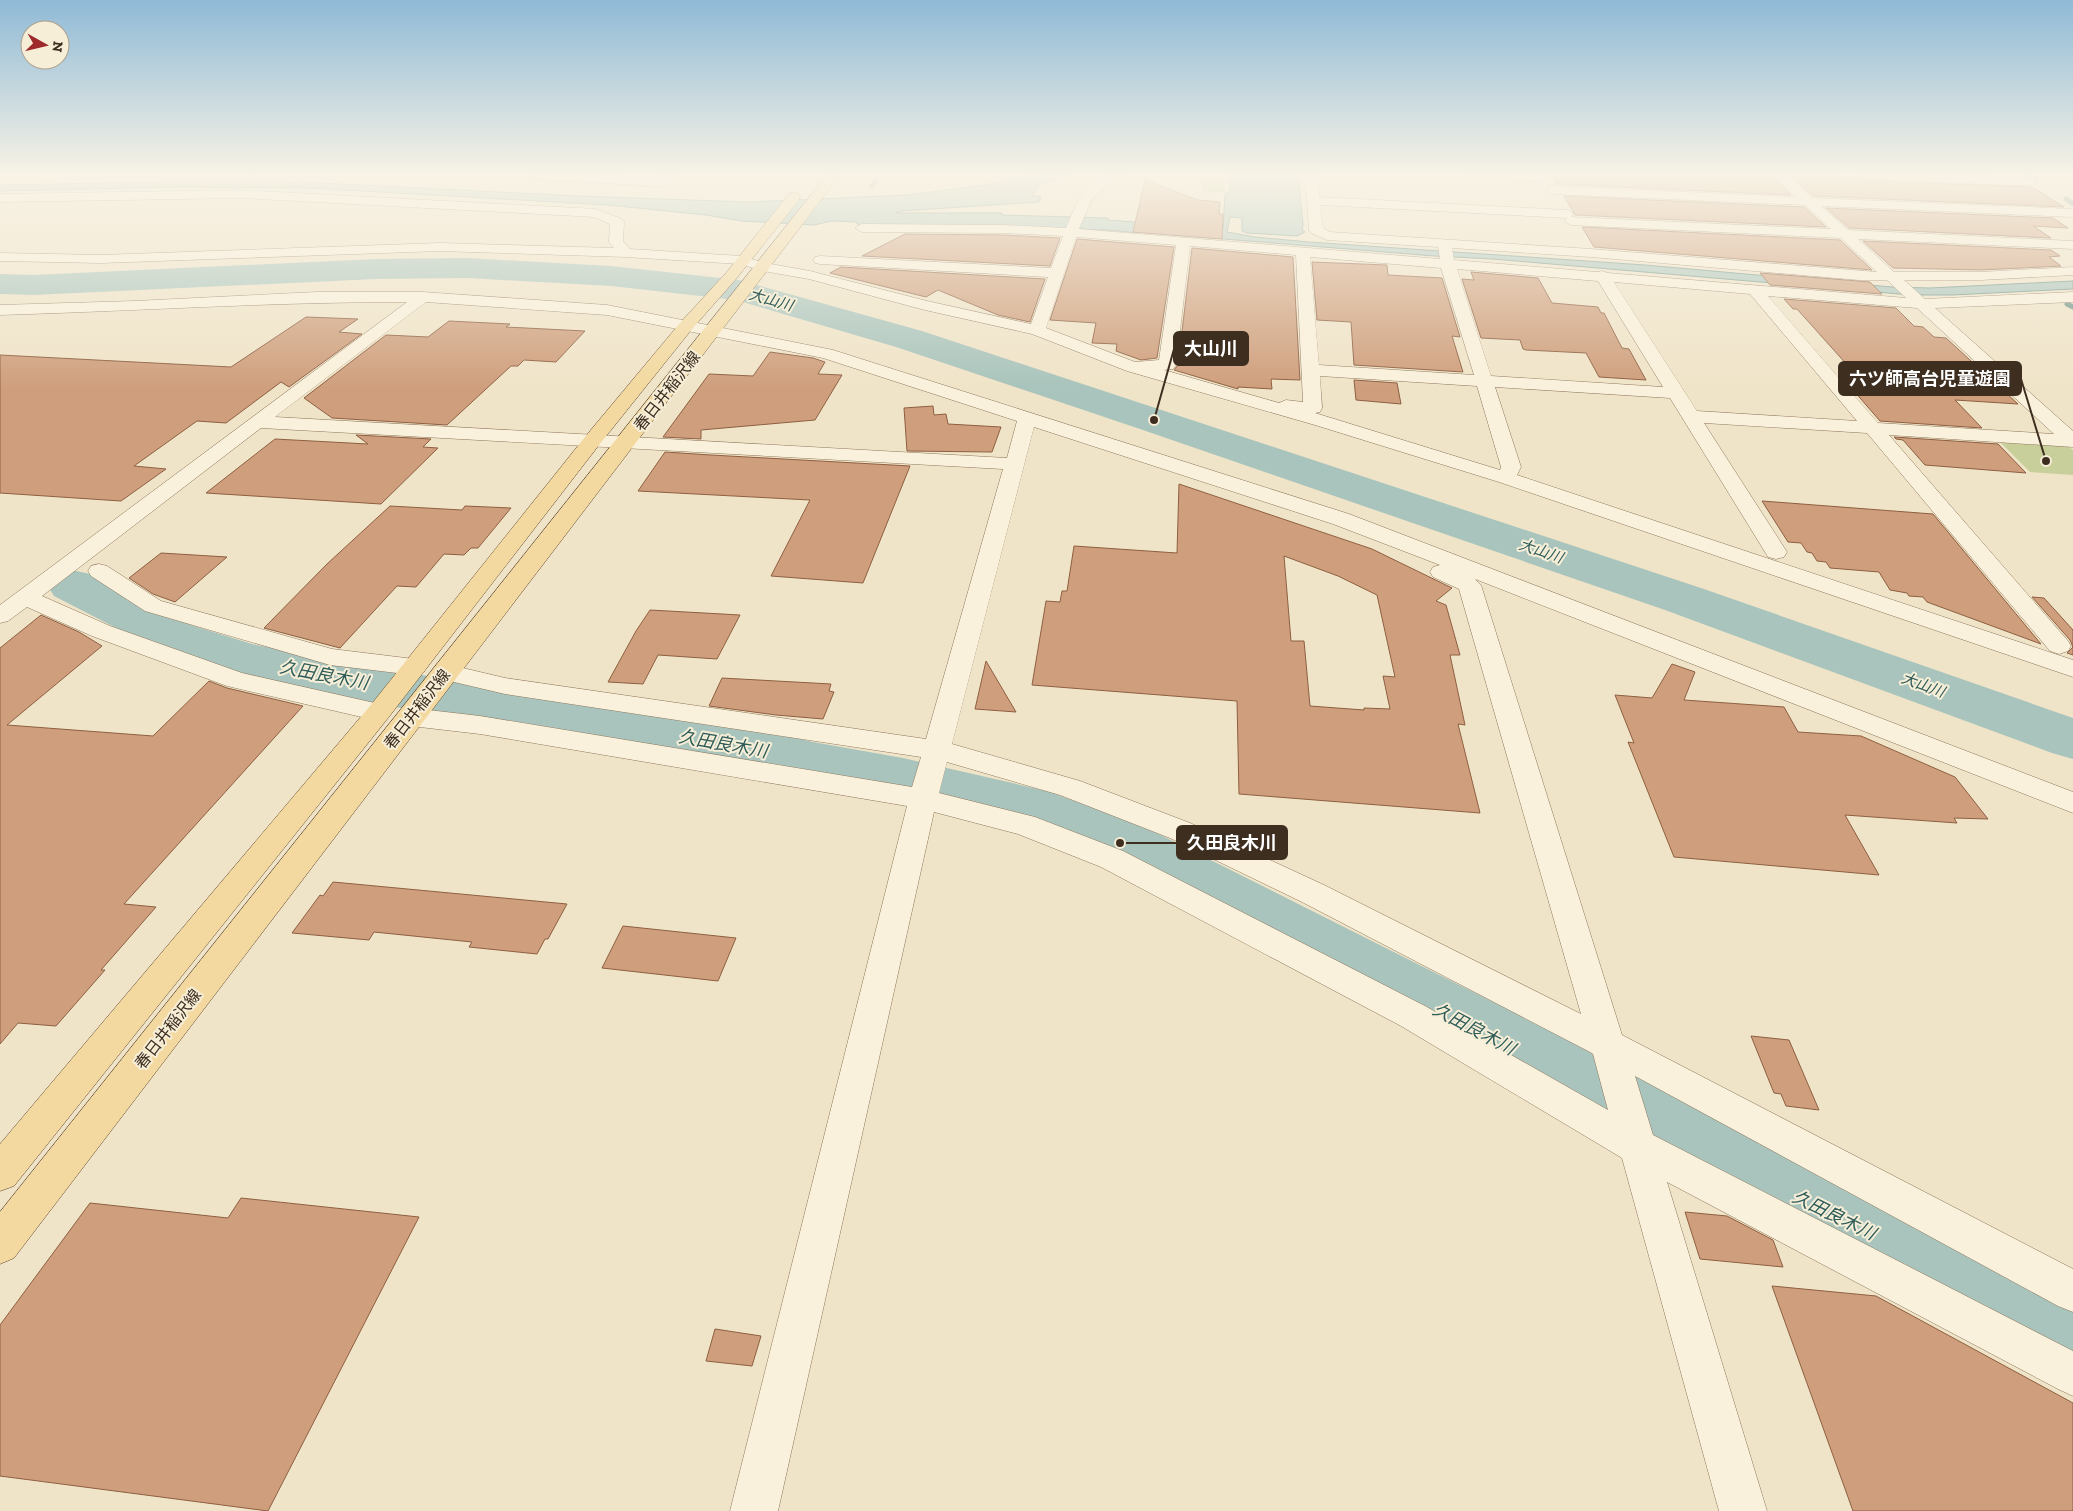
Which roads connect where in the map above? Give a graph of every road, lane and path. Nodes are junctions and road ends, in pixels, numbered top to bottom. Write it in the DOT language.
graph roads {
  1 [pos="620,246"];
  2 [pos="754,246"];
  3 [pos="779,246"];
  4 [pos="1066,246"];
  5 [pos="1183,246"];
  6 [pos="1229,246"];
  7 [pos="1444,246"];
  8 [pos="1469,246"];
  9 [pos="1586,246"];
  10 [pos="1857,246"];
  11 [pos="626,252"];
  12 [pos="1303,253"];
  13 [pos="1591,253"];
  14 [pos="746,255"];
  15 [pos="0,257"];
  16 [pos="820,260"];
  17 [pos="1448,265"];
  18 [pos="2073,271"];
  19 [pos="759,272"];
  20 [pos="1057,273"];
  21 [pos="1602,275"];
  22 [pos="1894,280"];
  23 [pos="1754,289"];
  24 [pos="423,297"];
  25 [pos="2072,298"];
  26 [pos="1920,302"];
  27 [pos="0,310"];
  28 [pos="686,326"];
  29 [pos="1037,330"];
  30 [pos="713,331"];
  31 [pos="1133,367"];
  32 [pos="1312,370"];
  33 [pos="1484,382"];
  34 [pos="1676,393"];
  35 [pos="1259,404"];
  36 [pos="1690,416"];
  37 [pos="1027,419"];
  38 [pos="257,422"];
  39 [pos="1875,429"];
  40 [pos="592,441"];
  41 [pos="2073,441"];
  42 [pos="625,443"];
  43 [pos="1016,464"];
  44 [pos="1506,478"];
  45 [pos="1407,546"];
  46 [pos="1776,552"];
  47 [pos="100,571"];
  48 [pos="25,597"];
  49 [pos="0,616"];
  50 [pos="2059,646"];
  51 [pos="2073,669"];
  52 [pos="413,670"];
  53 [pos="445,674"];
  54 [pos="398,711"];
  55 [pos="937,751"];
  56 [pos="923,798"];
  57 [pos="2073,802"];
  58 [pos="1607,1044"];
  59 [pos="1635,1144"];
  60 [pos="0,1173"];
  61 [pos="0,1244"];
  62 [pos="2073,1291"];
  63 [pos="2073,1374"];
  64 [pos="754,1511"];
  65 [pos="1743,1511"];
  1 -- 11 [label="street"];
  2 -- 14 [label="main road, 春日井稲沢線"];
  3 -- 19 [label="main road, 春日井稲沢線"];
  4 -- 20 [label="street"];
  5 -- 31 [label="street"];
  6 -- 12 [label="street"];
  7 -- 17 [label="street"];
  8 -- 13 [label="street"];
  9 -- 13 [label="street"];
  10 -- 22 [label="street"];
  11 -- 14 [label="street"];
  11 -- 15 [label="street"];
  12 -- 17 [label="street"];
  12 -- 32 [label="street"];
  13 -- 22 [label="street"];
  14 -- 19 [label="street"];
  14 -- 28 [label="main road, 春日井稲沢線"];
  16 -- 20 [label="street"];
  17 -- 21 [label="street"];
  17 -- 33 [label="street"];
  18 -- 22 [label="street"];
  19 -- 29 [label="street"];
  19 -- 30 [label="main road, 春日井稲沢線"];
  20 -- 29 [label="street"];
  21 -- 23 [label="street"];
  21 -- 34 [label="street"];
  22 -- 26 [label="street"];
  23 -- 26 [label="street"];
  23 -- 39 [label="street"];
  24 -- 27 [label="street"];
  24 -- 28 [label="street"];
  24 -- 38 [label="street"];
  25 -- 26 [label="street"];
  26 -- 41 [label="street"];
  28 -- 30 [label="street"];
  28 -- 40 [label="main road, 春日井稲沢線"];
  29 -- 31 [label="street"];
  30 -- 37 [label="street"];
  30 -- 42 [label="main road, 春日井稲沢線"];
  31 -- 35 [label="street"];
  32 -- 33 [label="street"];
  32 -- 35 [label="street"];
  33 -- 34 [label="street"];
  33 -- 44 [label="street"];
  34 -- 36 [label="street"];
  35 -- 44 [label="street"];
  36 -- 39 [label="street"];
  36 -- 46 [label="street"];
  37 -- 43 [label="street"];
  37 -- 45 [label="street"];
  38 -- 40 [label="street"];
  38 -- 48 [label="street"];
  39 -- 41 [label="street"];
  39 -- 50 [label="street"];
  40 -- 42 [label="street"];
  40 -- 52 [label="main road, 春日井稲沢線"];
  42 -- 43 [label="street"];
  42 -- 53 [label="main road, 春日井稲沢線"];
  43 -- 55 [label="street"];
  44 -- 51 [label="street"];
  45 -- 57 [label="street"];
  45 -- 58 [label="street"];
  47 -- 52 [label="street"];
  48 -- 49 [label="street"];
  48 -- 54 [label="street"];
  52 -- 54 [label="main road, 春日井稲沢線"];
  53 -- 54 [label="main road, 春日井稲沢線"];
  53 -- 55 [label="street"];
  54 -- 56 [label="street"];
  54 -- 60 [label="main road, 春日井稲沢線"];
  54 -- 61 [label="main road, 春日井稲沢線"];
  55 -- 56 [label="street"];
  55 -- 58 [label="street"];
  56 -- 59 [label="street"];
  56 -- 64 [label="street"];
  58 -- 59 [label="street"];
  58 -- 62 [label="street"];
  59 -- 63 [label="street"];
  59 -- 65 [label="street"];
}
